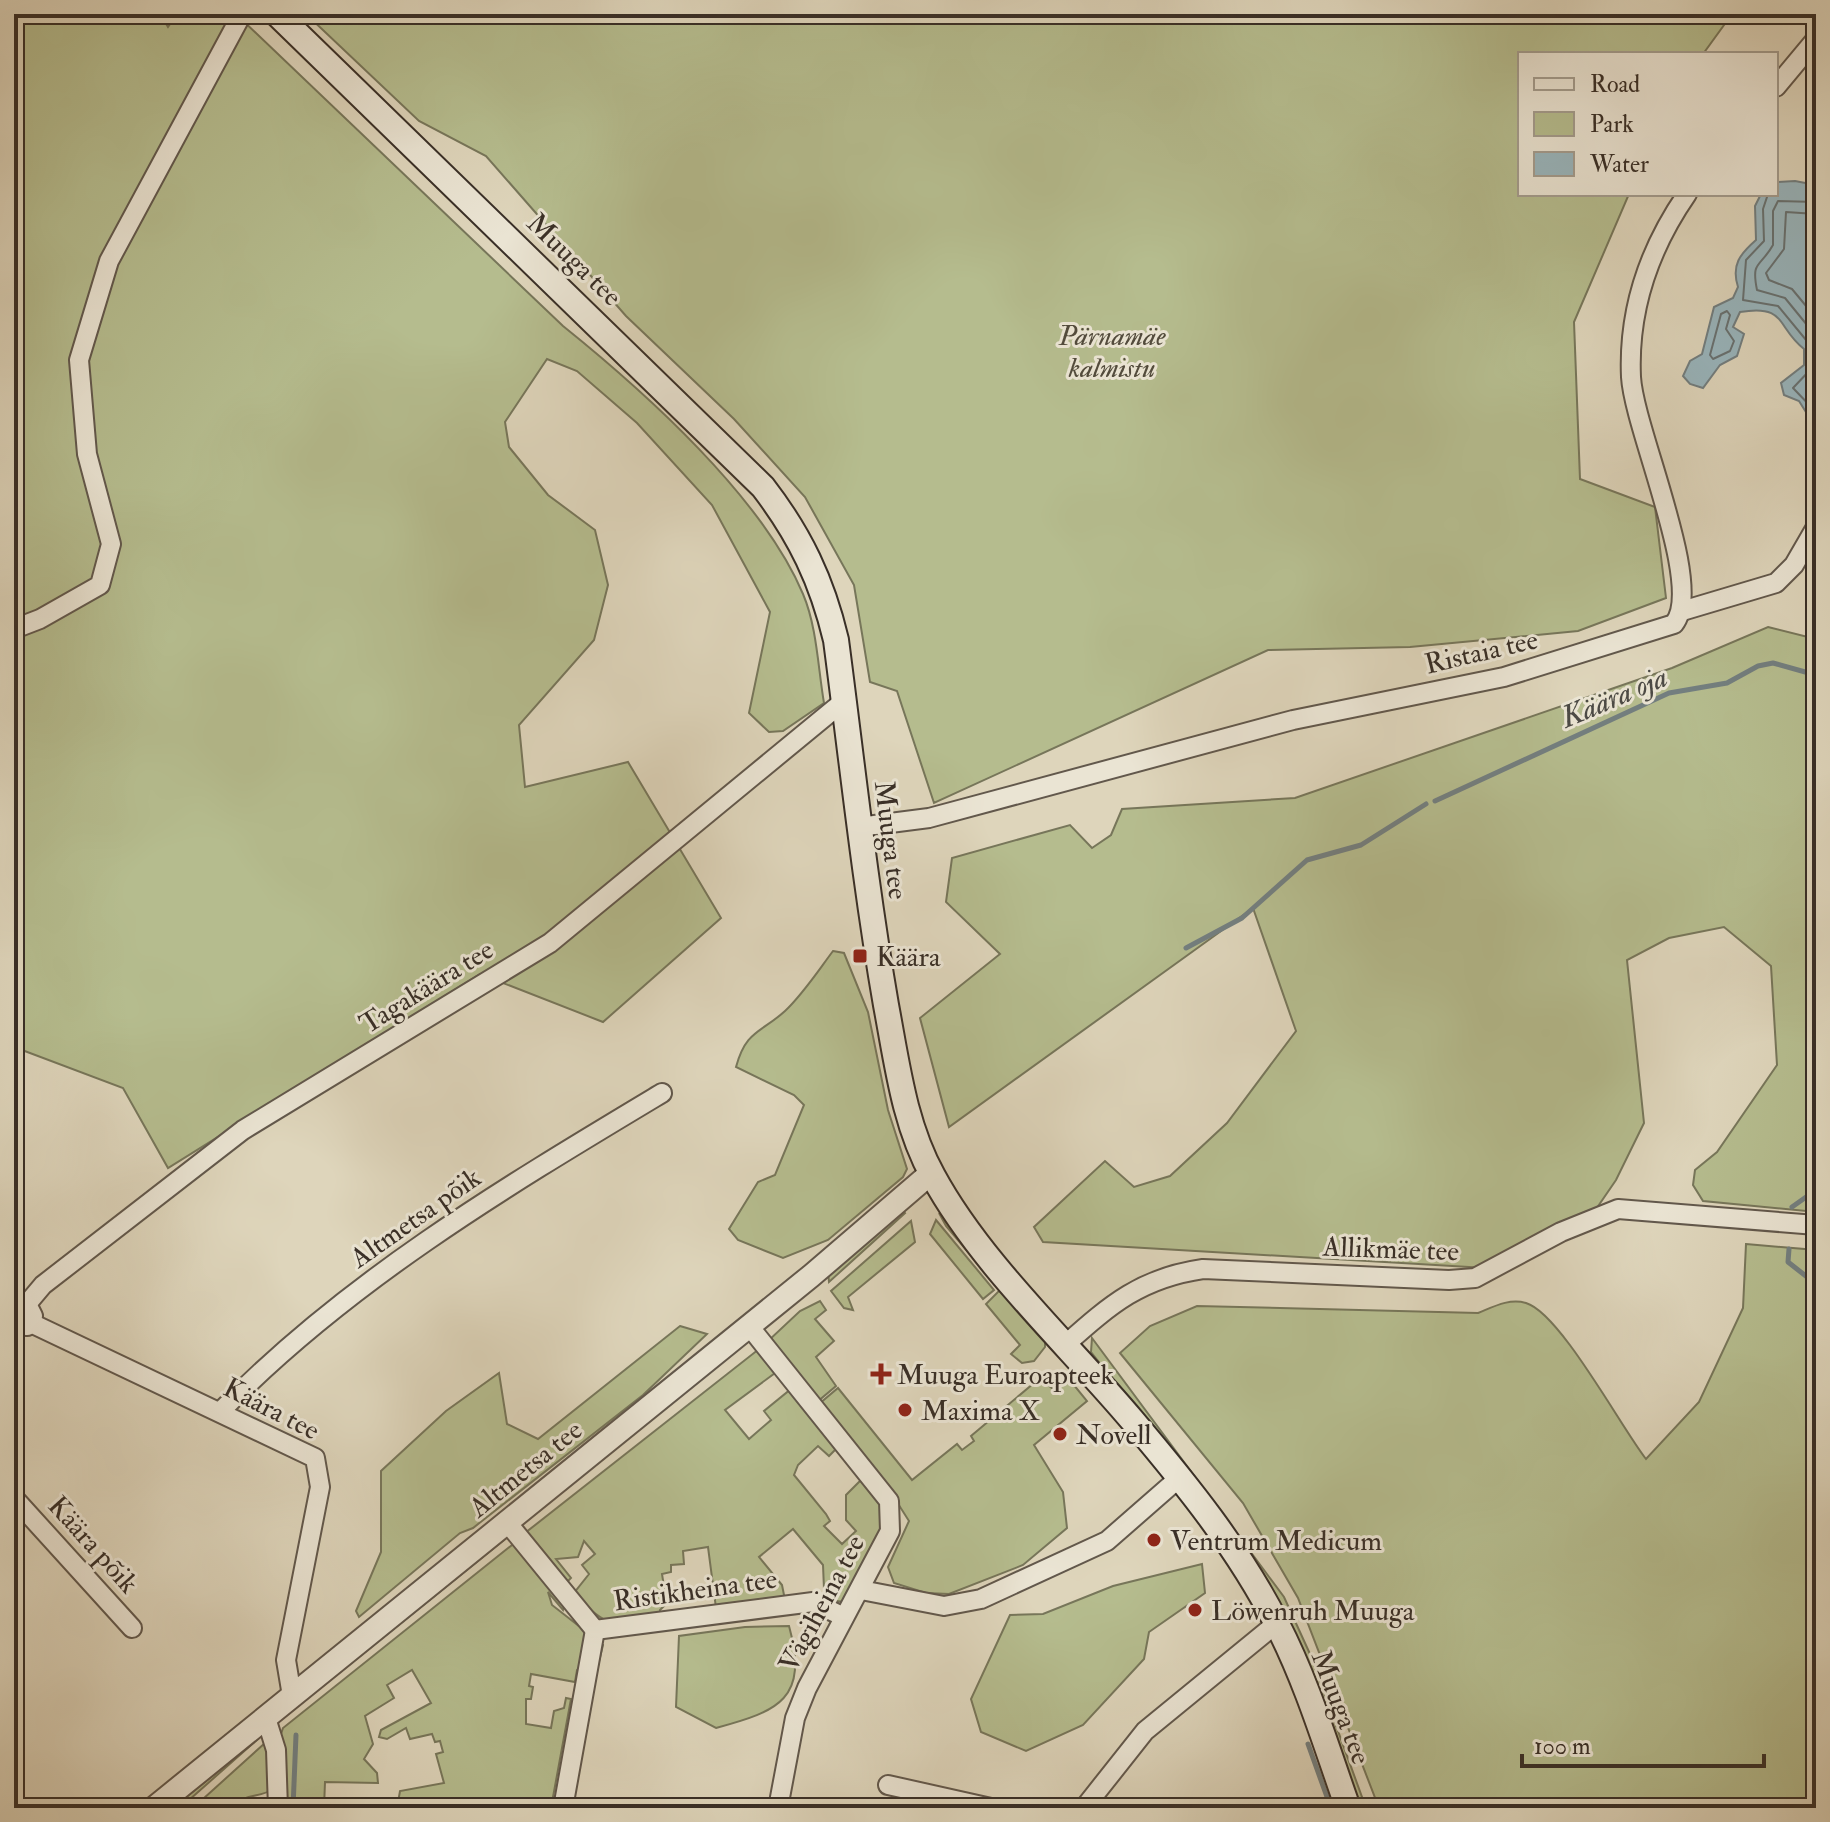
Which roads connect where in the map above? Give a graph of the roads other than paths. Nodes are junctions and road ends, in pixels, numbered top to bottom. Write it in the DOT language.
graph roads {
  1 [pos="242,14"];
  2 [pos="277,14"];
  3 [pos="1816,39"];
  4 [pos="1778,85"];
  5 [pos="1686,196"];
  6 [pos="1816,527"];
  7 [pos="1682,611"];
  8 [pos="18,626"];
  9 [pos="844,701"];
  10 [pos="859,827"];
  11 [pos="662,1093"];
  12 [pos="931,1173"];
  13 [pos="1816,1225"];
  14 [pos="21,1314"];
  15 [pos="749,1326"];
  16 [pos="1066,1344"];
  17 [pos="220,1412"];
  18 [pos="1179,1478"];
  19 [pos="14,1498"];
  20 [pos="506,1521"];
  21 [pos="861,1590"];
  22 [pos="844,1617"];
  23 [pos="1277,1623"];
  24 [pos="132,1628"];
  25 [pos="595,1630"];
  26 [pos="292,1696"];
  27 [pos="266,1718"];
  28 [pos="888,1785"];
  29 [pos="1091,1803"];
  30 [pos="154,1808"];
  31 [pos="278,1808"];
  32 [pos="563,1808"];
  33 [pos="778,1808"];
  34 [pos="991,1808"];
  35 [pos="1348,1808"];
  1 -- 8 [label="street"];
  2 -- 9 [label="main road, Muuga tee"];
  3 -- 4 [label="street"];
  5 -- 7 [label="street"];
  6 -- 7 [label="street, Ristaia tee"];
  7 -- 10 [label="street, Ristaia tee"];
  9 -- 10 [label="main road, Muuga tee"];
  9 -- 14 [label="street, Tagakäära tee"];
  10 -- 12 [label="main road, Muuga tee"];
  11 -- 17 [label="street, Altmetsa põik"];
  12 -- 15 [label="street, Altmetsa tee"];
  12 -- 16 [label="main road, Muuga tee"];
  13 -- 16 [label="street, Allikmäe tee"];
  14 -- 17 [label="street, Käära tee"];
  15 -- 20 [label="street, Altmetsa tee"];
  15 -- 21 [label="street, Vägiheina tee"];
  16 -- 18 [label="main road, Muuga tee"];
  17 -- 26 [label="street, Käära tee"];
  18 -- 21 [label="street"];
  18 -- 23 [label="main road, Muuga tee"];
  19 -- 24 [label="street, Käära põik"];
  20 -- 25 [label="street, Ristikheina tee"];
  20 -- 26 [label="street, Altmetsa tee"];
  21 -- 22 [label="street, Vägiheina tee"];
  22 -- 25 [label="street, Ristikheina tee"];
  22 -- 33 [label="street, Vägiheina tee"];
  23 -- 29 [label="street"];
  23 -- 35 [label="main road, Muuga tee"];
  25 -- 32 [label="street"];
  26 -- 27 [label="street, Altmetsa tee"];
  27 -- 30 [label="street, Altmetsa tee"];
  27 -- 31 [label="street"];
  28 -- 34 [label="street"];
}
